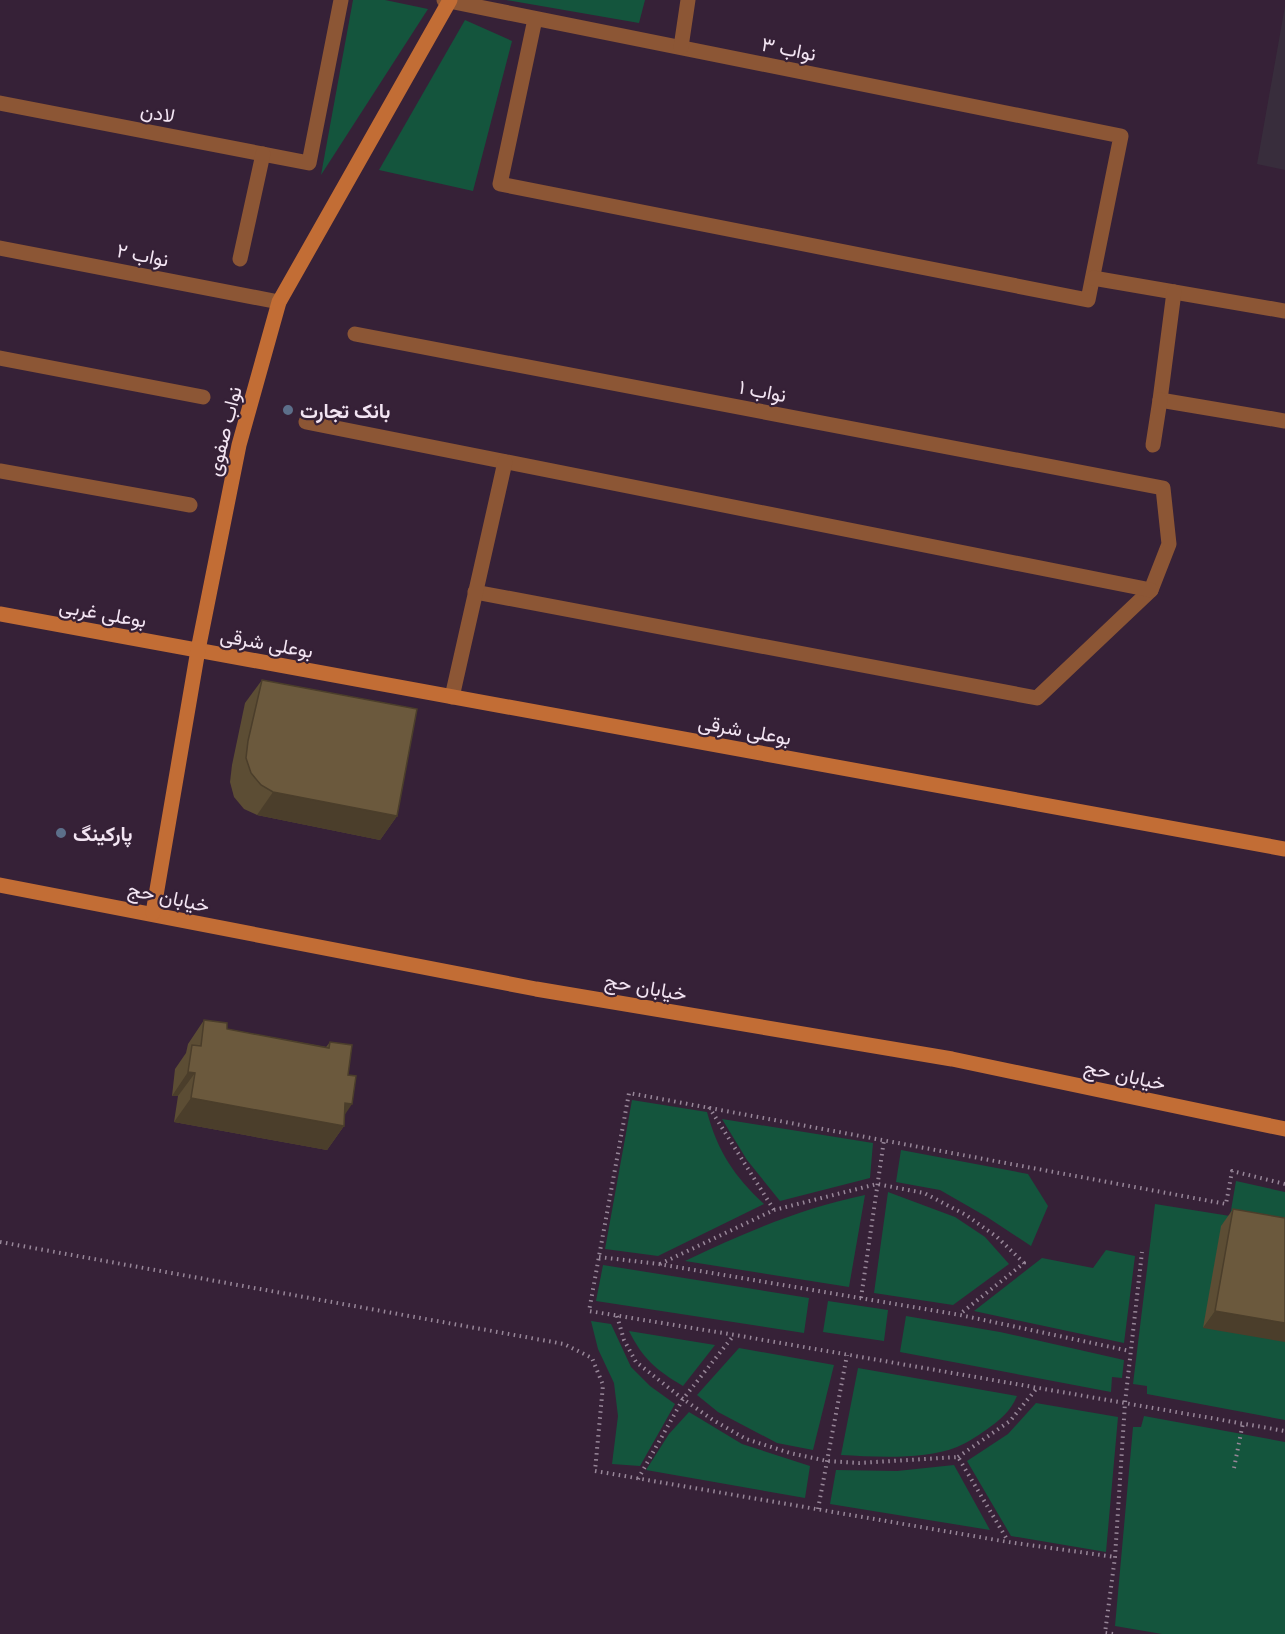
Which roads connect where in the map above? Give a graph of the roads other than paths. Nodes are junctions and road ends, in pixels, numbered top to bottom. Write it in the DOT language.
graph roads {
  1 [pos="341,0"];
  2 [pos="448,0"];
  3 [pos="688,0"];
  4 [pos="535,19"];
  5 [pos="681,47"];
  6 [pos="0,103"];
  7 [pos="263,154"];
  8 [pos="0,248"];
  9 [pos="240,259"];
  10 [pos="1093,278"];
  11 [pos="1174,292"];
  12 [pos="279,302"];
  13 [pos="1285,311"];
  14 [pos="355,334"];
  15 [pos="0,358"];
  16 [pos="203,397"];
  17 [pos="1160,400"];
  18 [pos="306,422"];
  19 [pos="1285,422"];
  20 [pos="1153,445"];
  21 [pos="505,462"];
  22 [pos="0,471"];
  23 [pos="190,505"];
  24 [pos="1151,590"];
  25 [pos="475,592"];
  26 [pos="0,614"];
  27 [pos="198,651"];
  28 [pos="452,697"];
  29 [pos="1285,849"];
  30 [pos="0,885"];
  31 [pos="153,913"];
  32 [pos="1285,1129"];
  1 -- 7 [label="street, لادن"];
  2 -- 4 [label="street, نواب ۳"];
  2 -- 12 [label="street, نواب صفوی"];
  3 -- 5 [label="street"];
  4 -- 5 [label="street, نواب ۳"];
  4 -- 10 [label="street"];
  5 -- 10 [label="street, نواب ۳"];
  6 -- 7 [label="street, لادن"];
  7 -- 9 [label="street"];
  8 -- 12 [label="street, نواب ۲"];
  10 -- 11 [label="street"];
  11 -- 13 [label="street"];
  11 -- 17 [label="street"];
  12 -- 27 [label="street, نواب صفوی"];
  14 -- 24 [label="street, نواب ۱"];
  15 -- 16 [label="street"];
  17 -- 19 [label="street"];
  17 -- 20 [label="street"];
  18 -- 21 [label="street"];
  21 -- 24 [label="street"];
  21 -- 25 [label="street"];
  22 -- 23 [label="street"];
  24 -- 25 [label="street"];
  25 -- 28 [label="street"];
  26 -- 27 [label="street, بوعلی غربی"];
  27 -- 28 [label="street, بوعلی شرقی"];
  27 -- 31 [label="street, نواب صفوی"];
  28 -- 29 [label="street, بوعلی شرقی"];
  30 -- 31 [label="street, خیابان حج"];
  31 -- 32 [label="street, خیابان حج"];
}
